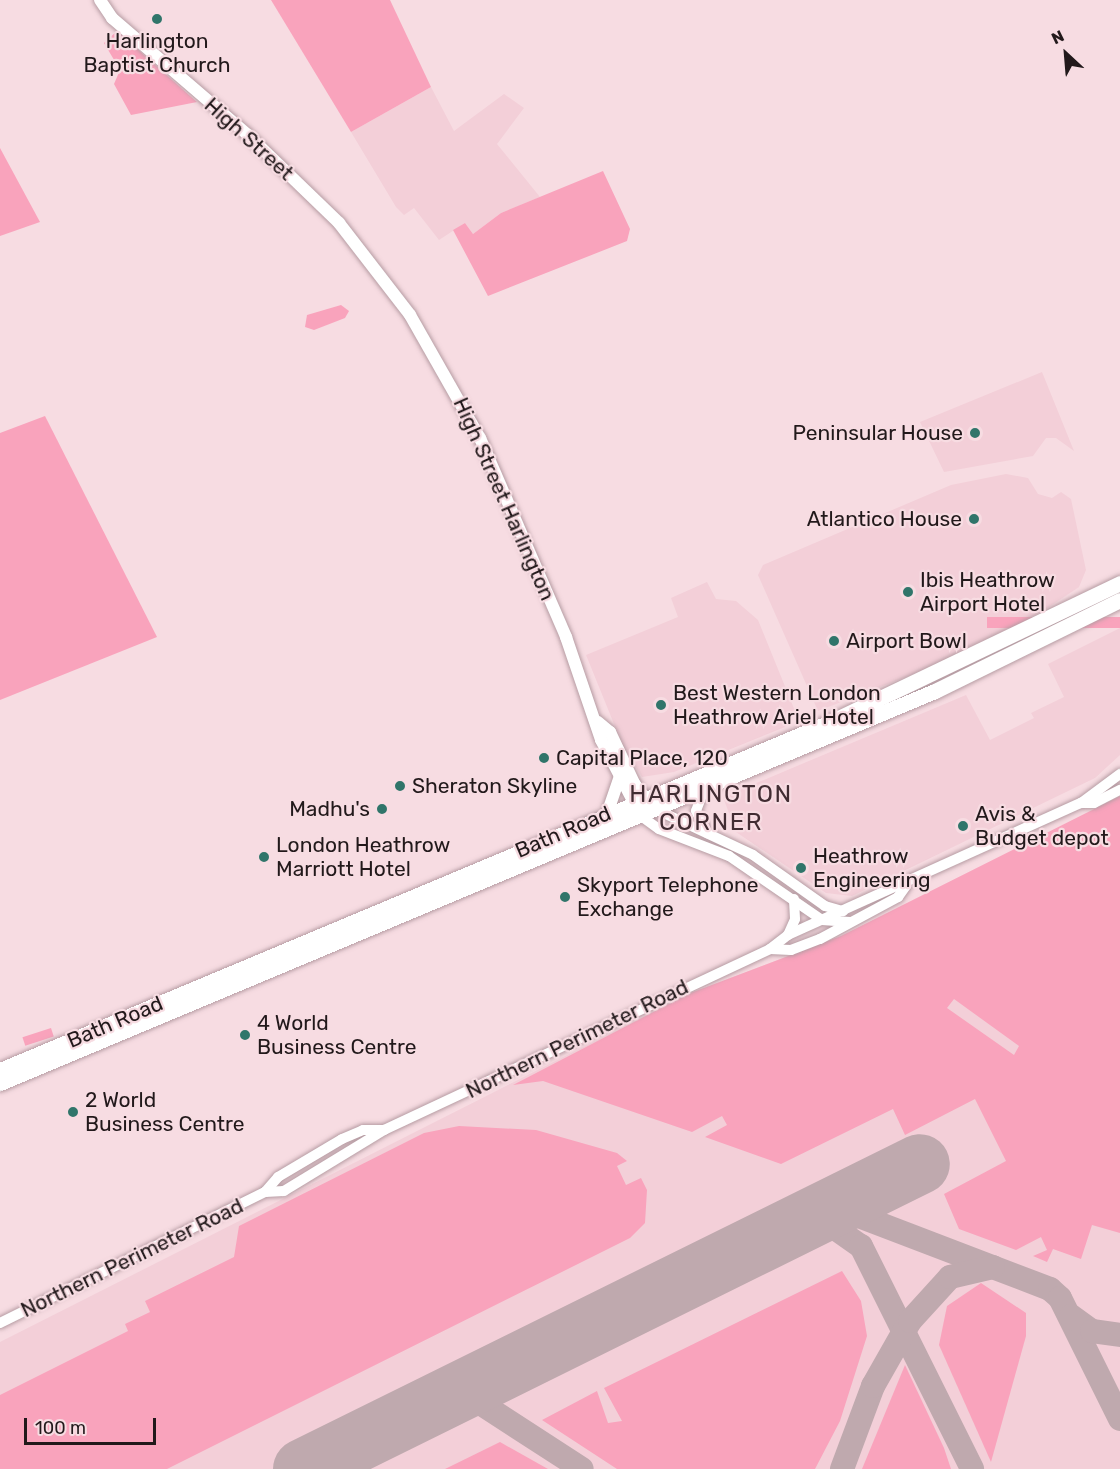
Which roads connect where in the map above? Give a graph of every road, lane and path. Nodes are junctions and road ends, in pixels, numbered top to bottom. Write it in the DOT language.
graph roads {
  1 [pos="100,0"];
  2 [pos="390,285"];
  3 [pos="1120,583"];
  4 [pos="1120,600"];
  5 [pos="598,722"];
  6 [pos="1120,774"];
  7 [pos="620,776"];
  8 [pos="704,789"];
  9 [pos="1120,790"];
  10 [pos="1081,803"];
  11 [pos="639,806"];
  12 [pos="656,809"];
  13 [pos="607,814"];
  14 [pos="707,833"];
  15 [pos="906,886"];
  16 [pos="811,895"];
  17 [pos="794,899"];
  18 [pos="843,911"];
  19 [pos="822,921"];
  20 [pos="850,922"];
  21 [pos="788,935"];
  22 [pos="820,939"];
  23 [pos="770,949"];
  24 [pos="0,1070"];
  25 [pos="0,1083"];
  26 [pos="384,1130"];
  27 [pos="265,1192"];
  28 [pos="0,1323"];
  1 -- 2 [label="main road, High Street"];
  2 -- 5 [label="main road, High Street Harlington"];
  3 -- 11 [label="highway, Bath Road"];
  4 -- 8 [label="highway, Bath Road"];
  5 -- 7 [label="main road, High Street Harlington"];
  5 -- 11 [label="main road, High Street Harlington"];
  6 -- 10 [label="street, Northern Perimeter Road"];
  7 -- 11 [label="main road, High Street Harlington"];
  7 -- 13 [label="main road"];
  8 -- 12 [label="highway, Bath Road"];
  8 -- 14 [label="street"];
  9 -- 10 [label="street, Northern Perimeter Road"];
  10 -- 15 [label="street, Northern Perimeter Road"];
  11 -- 12 [label="highway, Bath Road"];
  11 -- 13 [label="highway, Bath Road"];
  11 -- 17 [label="street"];
  11 -- 25 [label="highway, Bath Road"];
  12 -- 14 [label="street"];
  13 -- 24 [label="highway, Bath Road"];
  14 -- 16 [label="street"];
  15 -- 18 [label="street, Northern Perimeter Road"];
  15 -- 20 [label="street, Northern Perimeter Road"];
  16 -- 18 [label="street"];
  16 -- 19 [label="street"];
  17 -- 19 [label="street"];
  17 -- 21 [label="street"];
  18 -- 19 [label="street, Northern Perimeter Road"];
  19 -- 20 [label="street"];
  19 -- 21 [label="street, Northern Perimeter Road"];
  19 -- 22 [label="street"];
  20 -- 22 [label="street, Northern Perimeter Road"];
  21 -- 23 [label="street, Northern Perimeter Road"];
  22 -- 23 [label="street, Northern Perimeter Road"];
  23 -- 26 [label="street, Northern Perimeter Road"];
  26 -- 27 [label="street, Northern Perimeter Road"];
  26 -- 27 [label="street, Northern Perimeter Road"];
  27 -- 28 [label="street, Northern Perimeter Road"];
}
